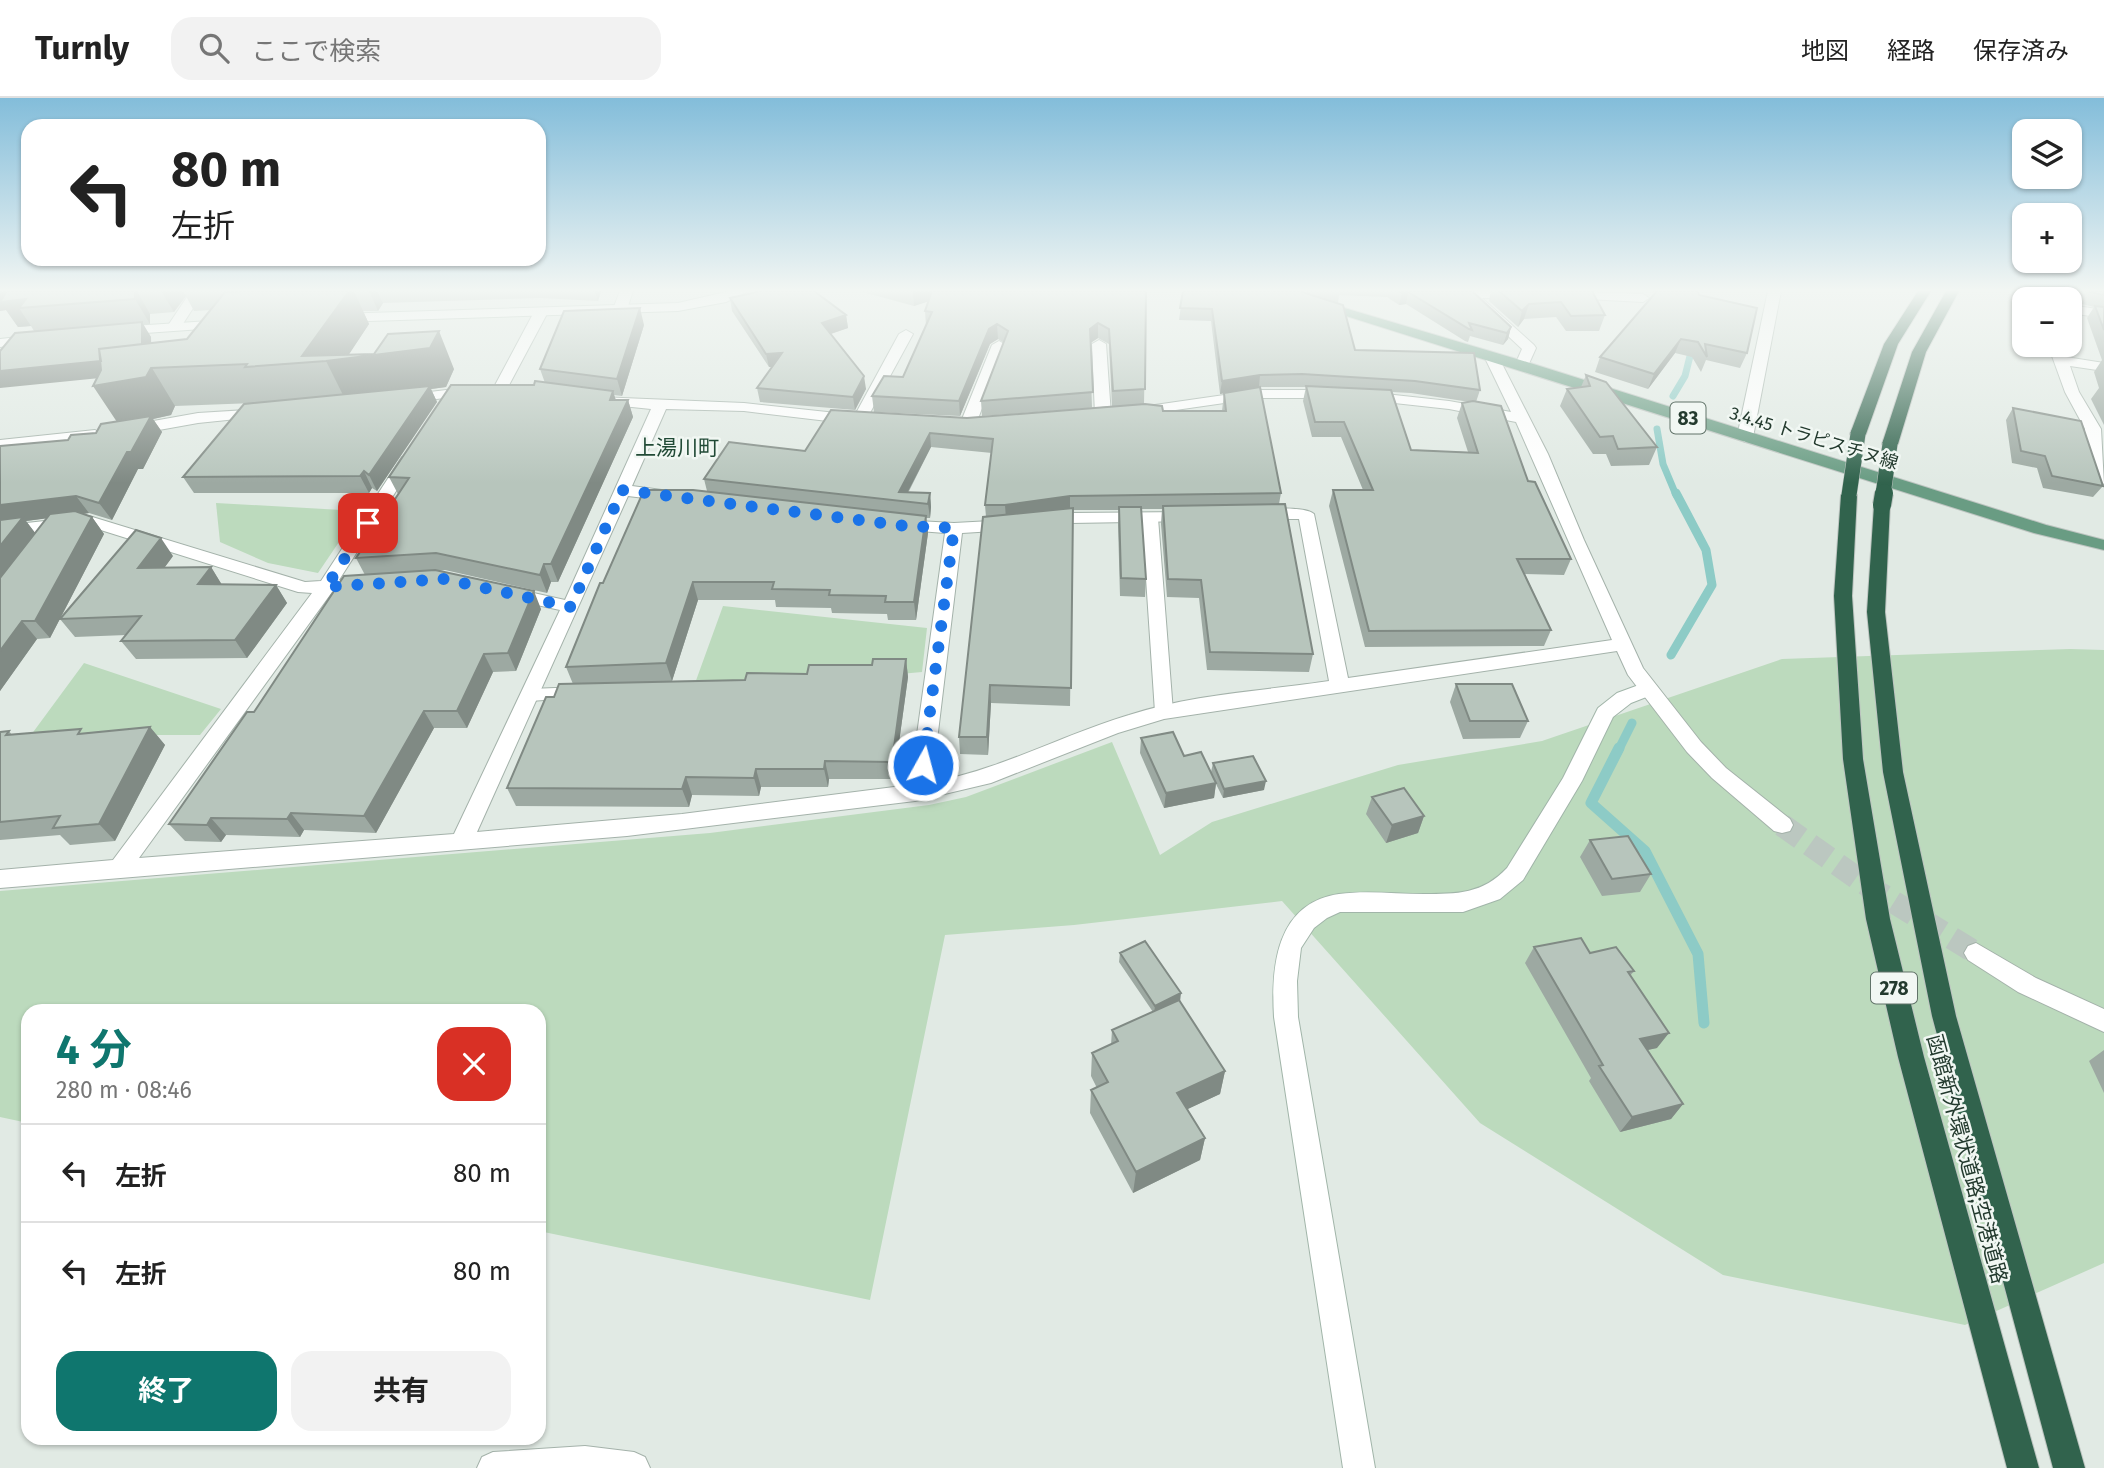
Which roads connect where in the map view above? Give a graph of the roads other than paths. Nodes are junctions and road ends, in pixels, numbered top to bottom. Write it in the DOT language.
graph roads {
  1 [pos="522,355"];
  2 [pos="897,355"];
  3 [pos="995,355"];
  4 [pos="1099,355"];
  5 [pos="1487,355"];
  6 [pos="1526,355"];
  7 [pos="1762,355"];
  8 [pos="1887,355"];
  9 [pos="1918,355"];
  10 [pos="1491,356"];
  11 [pos="2060,357"];
  12 [pos="2061,360"];
  13 [pos="1522,365"];
  14 [pos="2104,367"];
  15 [pos="452,394"];
  16 [pos="581,397"];
  17 [pos="385,401"];
  18 [pos="660,405"];
  19 [pos="278,411"];
  20 [pos="437,417"];
  21 [pos="1521,418"];
  22 [pos="968,424"];
  23 [pos="1745,437"];
  24 [pos="0,445"];
  25 [pos="415,451"];
  26 [pos="2104,479"];
  27 [pos="622,490"];
  28 [pos="690,498"];
  29 [pos="1241,515"];
  30 [pos="1202,516"];
  31 [pos="1150,517"];
  32 [pos="879,522"];
  33 [pos="56,525"];
  34 [pos="954,528"];
  35 [pos="0,531"];
  36 [pos="2104,545"];
  37 [pos="40,546"];
  38 [pos="378,584"];
  39 [pos="326,587"];
  40 [pos="495,590"];
  41 [pos="571,607"];
  42 [pos="1625,644"];
  43 [pos="1340,688"];
  44 [pos="1647,689"];
  45 [pos="600,693"];
  46 [pos="530,695"];
  47 [pos="1164,712"];
  48 [pos="920,791"];
  49 [pos="1782,825"];
  50 [pos="461,843"];
  51 [pos="120,867"];
  52 [pos="0,879"];
  53 [pos="1976,953"];
  54 [pos="2104,1021"];
  55 [pos="493,1468"];
  56 [pos="634,1468"];
  57 [pos="1359,1468"];
  58 [pos="2023,1468"];
  59 [pos="2068,1468"];
  1 -- 15 [label="street"];
  2 -- 18 [label="street"];
  3 -- 22 [label="street"];
  4 -- 21 [label="street"];
  5 -- 10 [label="main road, 3.4.45 トラピスチヌ線 / 83"];
  6 -- 13 [label="street"];
  7 -- 23 [label="street"];
  8 -- 58 [label="highway, 函館新外環状道路;空港道路 / 278, bridge"];
  9 -- 59 [label="highway, 函館新外環状道路;空港道路 / 278, bridge"];
  10 -- 13 [label="main road, 3.4.45 トラピスチヌ線 / 83"];
  10 -- 21 [label="street"];
  11 -- 12 [label="street"];
  12 -- 14 [label="street"];
  12 -- 26 [label="street"];
  13 -- 23 [label="main road, 3.4.45 トラピスチヌ線 / 83"];
  15 -- 17 [label="street"];
  15 -- 20 [label="street"];
  16 -- 18 [label="street"];
  18 -- 27 [label="street"];
  19 -- 24 [label="street"];
  21 -- 42 [label="street"];
  23 -- 36 [label="main road, 3.4.45 トラピスチヌ線 / 83"];
  25 -- 39 [label="street"];
  27 -- 28 [label="street"];
  27 -- 41 [label="street"];
  29 -- 43 [label="street"];
  30 -- 31 [label="street"];
  31 -- 34 [label="street"];
  31 -- 47 [label="lane"];
  32 -- 34 [label="street"];
  33 -- 35 [label="street"];
  33 -- 37 [label="street"];
  33 -- 39 [label="street"];
  34 -- 48 [label="street"];
  38 -- 39 [label="street"];
  39 -- 51 [label="street"];
  40 -- 41 [label="street"];
  41 -- 46 [label="street"];
  42 -- 43 [label="street"];
  42 -- 44 [label="street"];
  43 -- 47 [label="street"];
  44 -- 49 [label="street"];
  44 -- 57 [label="street"];
  45 -- 46 [label="lane"];
  46 -- 50 [label="street"];
  47 -- 48 [label="street"];
  48 -- 50 [label="street"];
  50 -- 51 [label="street"];
  51 -- 52 [label="street"];
  53 -- 54 [label="street"];
  55 -- 56 [label="street"];
}
